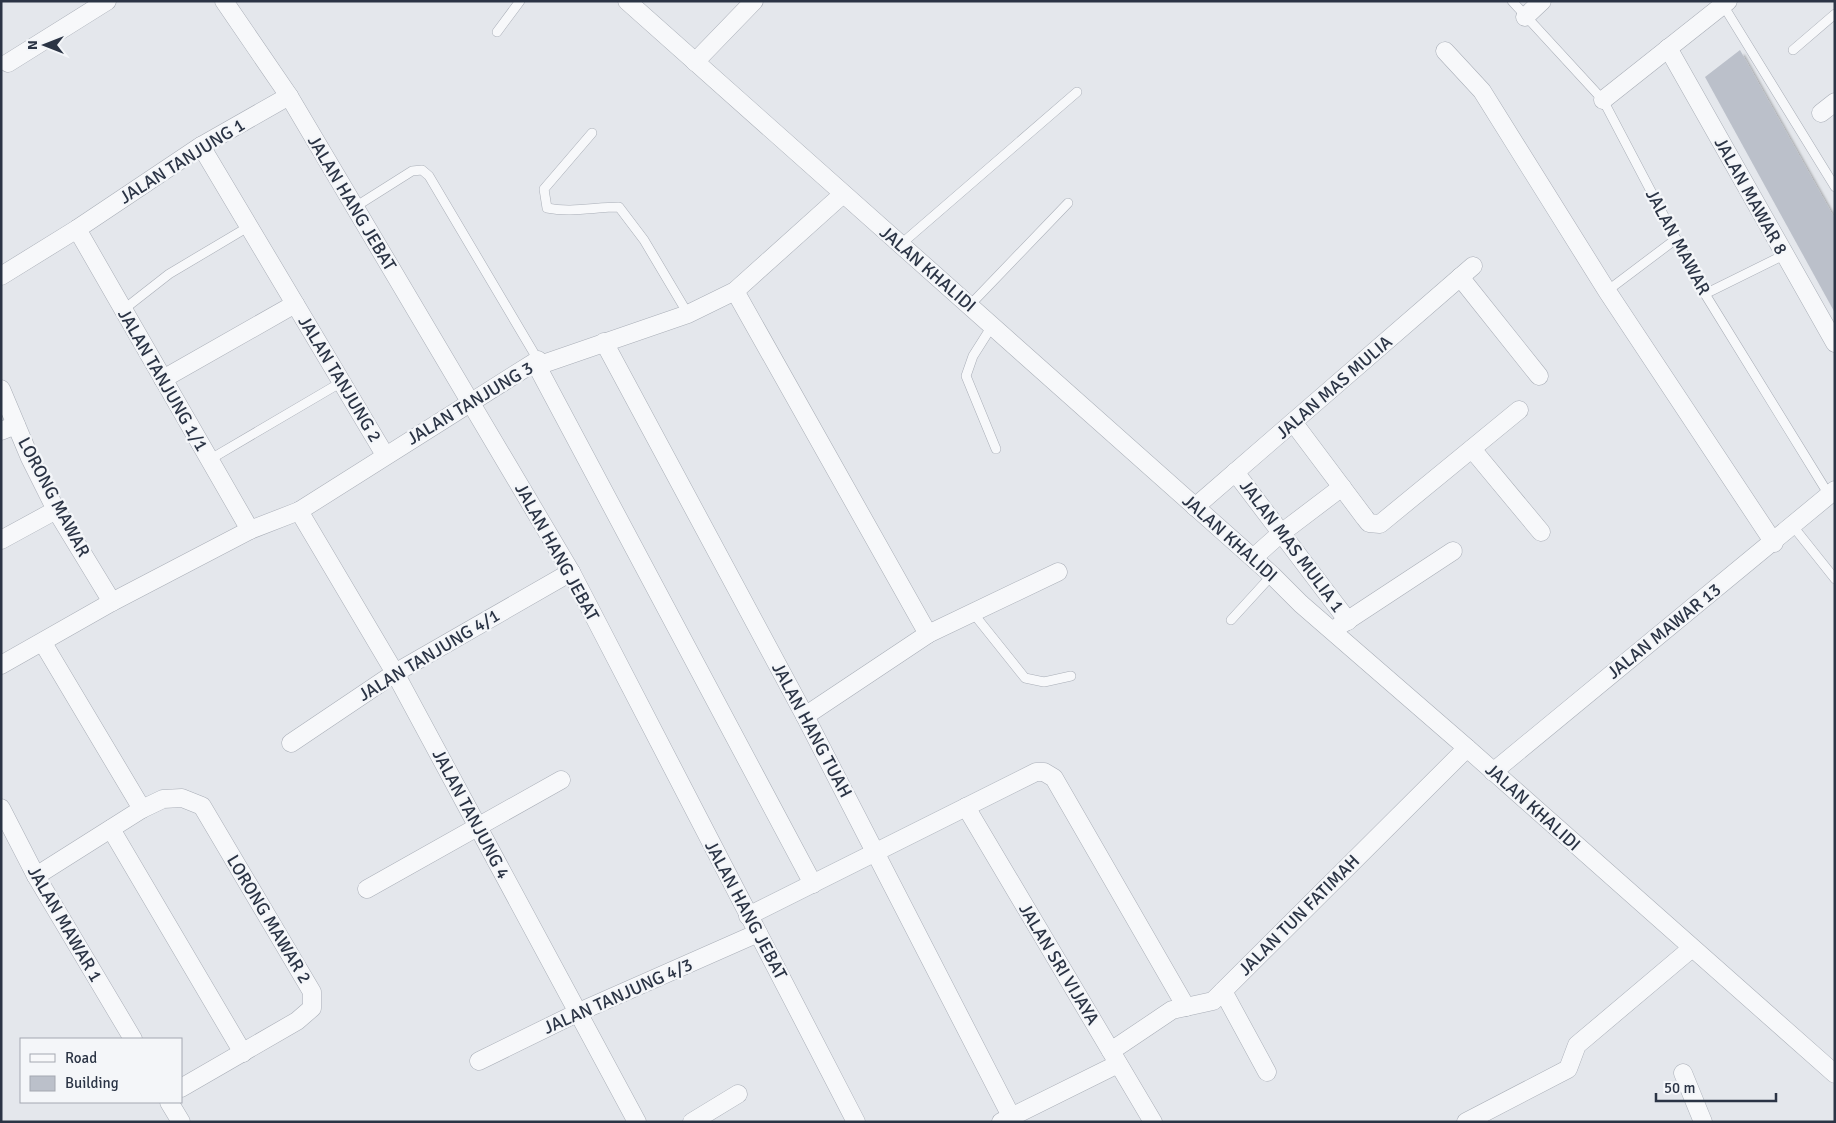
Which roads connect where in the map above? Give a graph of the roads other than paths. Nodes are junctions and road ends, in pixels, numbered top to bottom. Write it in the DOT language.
graph roads {
  1 [pos="107,1"];
  2 [pos="224,1"];
  3 [pos="520,1"];
  4 [pos="627,1"];
  5 [pos="754,1"];
  6 [pos="1512,1"];
  7 [pos="1542,1"];
  8 [pos="1725,3"];
  9 [pos="1835,14"];
  10 [pos="1525,17"];
  11 [pos="496,32"];
  12 [pos="1668,48"];
  13 [pos="1445,50"];
  14 [pos="1793,50"];
  15 [pos="695,62"];
  16 [pos="8,63"];
  17 [pos="1077,92"];
  18 [pos="289,96"];
  19 [pos="1603,100"];
  20 [pos="592,133"];
  21 [pos="201,146"];
  22 [pos="1835,187"];
  23 [pos="843,194"];
  24 [pos="1068,203"];
  25 [pos="355,207"];
  26 [pos="248,227"];
  27 [pos="77,229"];
  28 [pos="1676,239"];
  29 [pos="900,245"];
  30 [pos="1784,255"];
  31 [pos="1,276"];
  32 [pos="735,291"];
  33 [pos="1607,291"];
  34 [pos="1705,294"];
  35 [pos="295,304"];
  36 [pos="970,305"];
  37 [pos="123,310"];
  38 [pos="688,314"];
  39 [pos="992,326"];
  40 [pos="604,342"];
  41 [pos="1835,343"];
  42 [pos="537,363"];
  43 [pos="1540,376"];
  44 [pos="163,379"];
  45 [pos="340,383"];
  46 [pos="1,389"];
  47 [pos="471,400"];
  48 [pos="1519,410"];
  49 [pos="1293,422"];
  50 [pos="9,428"];
  51 [pos="996,449"];
  52 [pos="1472,449"];
  53 [pos="385,455"];
  54 [pos="209,460"];
  55 [pos="1235,472"];
  56 [pos="1342,488"];
  57 [pos="1832,493"];
  58 [pos="1195,507"];
  59 [pos="56,510"];
  60 [pos="299,511"];
  61 [pos="1792,525"];
  62 [pos="250,530"];
  63 [pos="1541,532"];
  64 [pos="1280,534"];
  65 [pos="1,540"];
  66 [pos="1774,543"];
  67 [pos="1453,551"];
  68 [pos="1253,558"];
  69 [pos="571,572"];
  70 [pos="1058,572"];
  71 [pos="1272,574"];
  72 [pos="1835,579"];
  73 [pos="1321,586"];
  74 [pos="112,602"];
  75 [pos="1300,604"];
  76 [pos="973,613"];
  77 [pos="1231,620"];
  78 [pos="1348,621"];
  79 [pos="1332,630"];
  80 [pos="928,634"];
  81 [pos="43,643"];
  82 [pos="1,665"];
  83 [pos="395,673"];
  84 [pos="1071,676"];
  85 [pos="805,716"];
  86 [pos="291,743"];
  87 [pos="1467,748"];
  88 [pos="1493,772"];
  89 [pos="561,780"];
  90 [pos="966,807"];
  91 [pos="1,808"];
  92 [pos="142,809"];
  93 [pos="477,827"];
  94 [pos="111,828"];
  95 [pos="876,852"];
  96 [pos="36,876"];
  97 [pos="813,884"];
  98 [pos="367,889"];
  99 [pos="748,916"];
  100 [pos="758,933"];
  101 [pos="1692,948"];
  102 [pos="1224,991"];
  103 [pos="1186,1007"];
  104 [pos="579,1012"];
  105 [pos="132,1038"];
  106 [pos="242,1054"];
  107 [pos="1115,1058"];
  108 [pos="479,1061"];
  109 [pos="1267,1072"];
  110 [pos="1683,1074"];
  111 [pos="1835,1074"];
  112 [pos="182,1087"];
  113 [pos="738,1094"];
  114 [pos="171,1103"];
  115 [pos="1009,1120"];
  116 [pos="181,1122"];
  117 [pos="637,1122"];
  118 [pos="692,1122"];
  119 [pos="856,1122"];
  120 [pos="1153,1122"];
  121 [pos="1466,1122"];
  122 [pos="1703,1122"];
  1 -- 16 [label="street"];
  2 -- 18 [label="street, JALAN HANG JEBAT"];
  3 -- 11 [label="lane"];
  4 -- 15 [label="street, JALAN KHALIDI"];
  5 -- 15 [label="street"];
  6 -- 10 [label="lane, JALAN MAWAR"];
  7 -- 10 [label="street"];
  8 -- 12 [label="street"];
  8 -- 22 [label="lane"];
  9 -- 14 [label="lane"];
  10 -- 19 [label="lane, JALAN MAWAR"];
  12 -- 19 [label="street"];
  12 -- 30 [label="street, JALAN MAWAR 8"];
  13 -- 33 [label="street"];
  15 -- 23 [label="street, JALAN KHALIDI"];
  17 -- 29 [label="lane"];
  18 -- 21 [label="street, JALAN TANJUNG 1"];
  18 -- 25 [label="street, JALAN HANG JEBAT"];
  19 -- 28 [label="lane, JALAN MAWAR"];
  20 -- 38 [label="lane"];
  21 -- 26 [label="street, JALAN TANJUNG 2"];
  21 -- 27 [label="street, JALAN TANJUNG 1"];
  23 -- 29 [label="street, JALAN KHALIDI"];
  23 -- 32 [label="street, JALAN TANJUNG 3"];
  24 -- 36 [label="lane"];
  25 -- 42 [label="lane"];
  25 -- 47 [label="street, JALAN HANG JEBAT"];
  26 -- 35 [label="street, JALAN TANJUNG 2"];
  26 -- 37 [label="lane"];
  27 -- 31 [label="street, JALAN TANJUNG 1"];
  27 -- 37 [label="street, JALAN TANJUNG 1/1"];
  28 -- 33 [label="lane"];
  28 -- 34 [label="lane, JALAN MAWAR"];
  29 -- 36 [label="street, JALAN KHALIDI"];
  30 -- 34 [label="lane"];
  30 -- 41 [label="street, JALAN MAWAR 8"];
  32 -- 38 [label="street, JALAN TANJUNG 3"];
  32 -- 80 [label="street"];
  33 -- 66 [label="street"];
  34 -- 57 [label="lane, JALAN MAWAR"];
  35 -- 44 [label="street, JALAN TANJUNG 2"];
  35 -- 45 [label="street, JALAN TANJUNG 2"];
  36 -- 39 [label="street, JALAN KHALIDI"];
  37 -- 44 [label="street, JALAN TANJUNG 1/1"];
  38 -- 40 [label="street, JALAN TANJUNG 3"];
  39 -- 51 [label="lane"];
  39 -- 58 [label="street, JALAN KHALIDI"];
  40 -- 42 [label="street, JALAN TANJUNG 3"];
  40 -- 85 [label="street, JALAN HANG TUAH"];
  42 -- 47 [label="street, JALAN TANJUNG 3"];
  42 -- 97 [label="street"];
  43 -- 49 [label="street, JALAN MAS MULIA"];
  44 -- 54 [label="street, JALAN TANJUNG 1/1"];
  45 -- 53 [label="street, JALAN TANJUNG 2"];
  45 -- 54 [label="lane"];
  46 -- 50 [label="street, LORONG MAWAR"];
  47 -- 53 [label="street, JALAN TANJUNG 3"];
  47 -- 69 [label="street, JALAN HANG JEBAT"];
  48 -- 52 [label="street"];
  49 -- 55 [label="street, JALAN MAS MULIA"];
  49 -- 56 [label="street"];
  50 -- 59 [label="street, LORONG MAWAR"];
  52 -- 56 [label="street"];
  52 -- 63 [label="street"];
  53 -- 60 [label="street, JALAN TANJUNG 3"];
  54 -- 62 [label="street, JALAN TANJUNG 1/1"];
  55 -- 58 [label="street, JALAN MAS MULIA"];
  55 -- 64 [label="street, JALAN MAS MULIA 1"];
  56 -- 64 [label="street"];
  57 -- 61 [label="street, JALAN MAWAR 13"];
  58 -- 68 [label="street, JALAN KHALIDI"];
  59 -- 65 [label="street"];
  59 -- 74 [label="street, LORONG MAWAR"];
  60 -- 62 [label="street, JALAN TANJUNG 3"];
  60 -- 83 [label="street, JALAN TANJUNG 4"];
  61 -- 66 [label="street, JALAN MAWAR 13"];
  61 -- 72 [label="lane"];
  62 -- 74 [label="street, JALAN TANJUNG 3"];
  64 -- 68 [label="street"];
  64 -- 73 [label="street, JALAN MAS MULIA 1"];
  66 -- 88 [label="street, JALAN MAWAR 13"];
  67 -- 78 [label="street"];
  68 -- 71 [label="street, JALAN KHALIDI"];
  69 -- 83 [label="street, JALAN TANJUNG 4/1"];
  69 -- 99 [label="street, JALAN HANG JEBAT"];
  70 -- 76 [label="street"];
  71 -- 75 [label="street, JALAN KHALIDI"];
  71 -- 77 [label="lane"];
  73 -- 75 [label="street"];
  73 -- 78 [label="street, JALAN MAS MULIA 1"];
  74 -- 81 [label="street, JALAN TANJUNG 3"];
  75 -- 79 [label="street, JALAN KHALIDI"];
  76 -- 80 [label="street"];
  76 -- 84 [label="lane"];
  78 -- 79 [label="street"];
  79 -- 87 [label="street, JALAN KHALIDI"];
  80 -- 85 [label="street"];
  81 -- 82 [label="street, JALAN TANJUNG 3"];
  81 -- 92 [label="street"];
  83 -- 86 [label="street, JALAN TANJUNG 4/1"];
  83 -- 93 [label="street, JALAN TANJUNG 4"];
  85 -- 95 [label="street, JALAN HANG TUAH"];
  87 -- 88 [label="street, JALAN KHALIDI"];
  87 -- 102 [label="street, JALAN TUN FATIMAH"];
  88 -- 101 [label="street, JALAN KHALIDI"];
  89 -- 93 [label="street"];
  90 -- 95 [label="street"];
  90 -- 103 [label="street"];
  90 -- 107 [label="street, JALAN SRI VIJAYA"];
  91 -- 96 [label="street, JALAN MAWAR 1"];
  92 -- 94 [label="street, LORONG MAWAR 2"];
  92 -- 106 [label="street, LORONG MAWAR 2"];
  93 -- 98 [label="street"];
  93 -- 104 [label="street, JALAN TANJUNG 4"];
  94 -- 96 [label="street, LORONG MAWAR 2"];
  94 -- 106 [label="street"];
  95 -- 97 [label="street"];
  95 -- 115 [label="street, JALAN HANG TUAH"];
  96 -- 105 [label="street, JALAN MAWAR 1"];
  97 -- 99 [label="street"];
  99 -- 100 [label="street, JALAN HANG JEBAT"];
  100 -- 104 [label="street, JALAN TANJUNG 4/3"];
  100 -- 119 [label="street, JALAN HANG JEBAT"];
  101 -- 111 [label="street, JALAN KHALIDI"];
  101 -- 121 [label="street"];
  102 -- 103 [label="street, JALAN TUN FATIMAH"];
  102 -- 109 [label="street"];
  103 -- 107 [label="street, JALAN TUN FATIMAH"];
  104 -- 108 [label="street, JALAN TANJUNG 4/3"];
  104 -- 117 [label="street, JALAN TANJUNG 4"];
  106 -- 112 [label="street, LORONG MAWAR 2"];
  107 -- 115 [label="street, JALAN TUN FATIMAH"];
  107 -- 120 [label="street, JALAN SRI VIJAYA"];
  110 -- 122 [label="street"];
  113 -- 118 [label="street"];
  114 -- 116 [label="street"];
}
